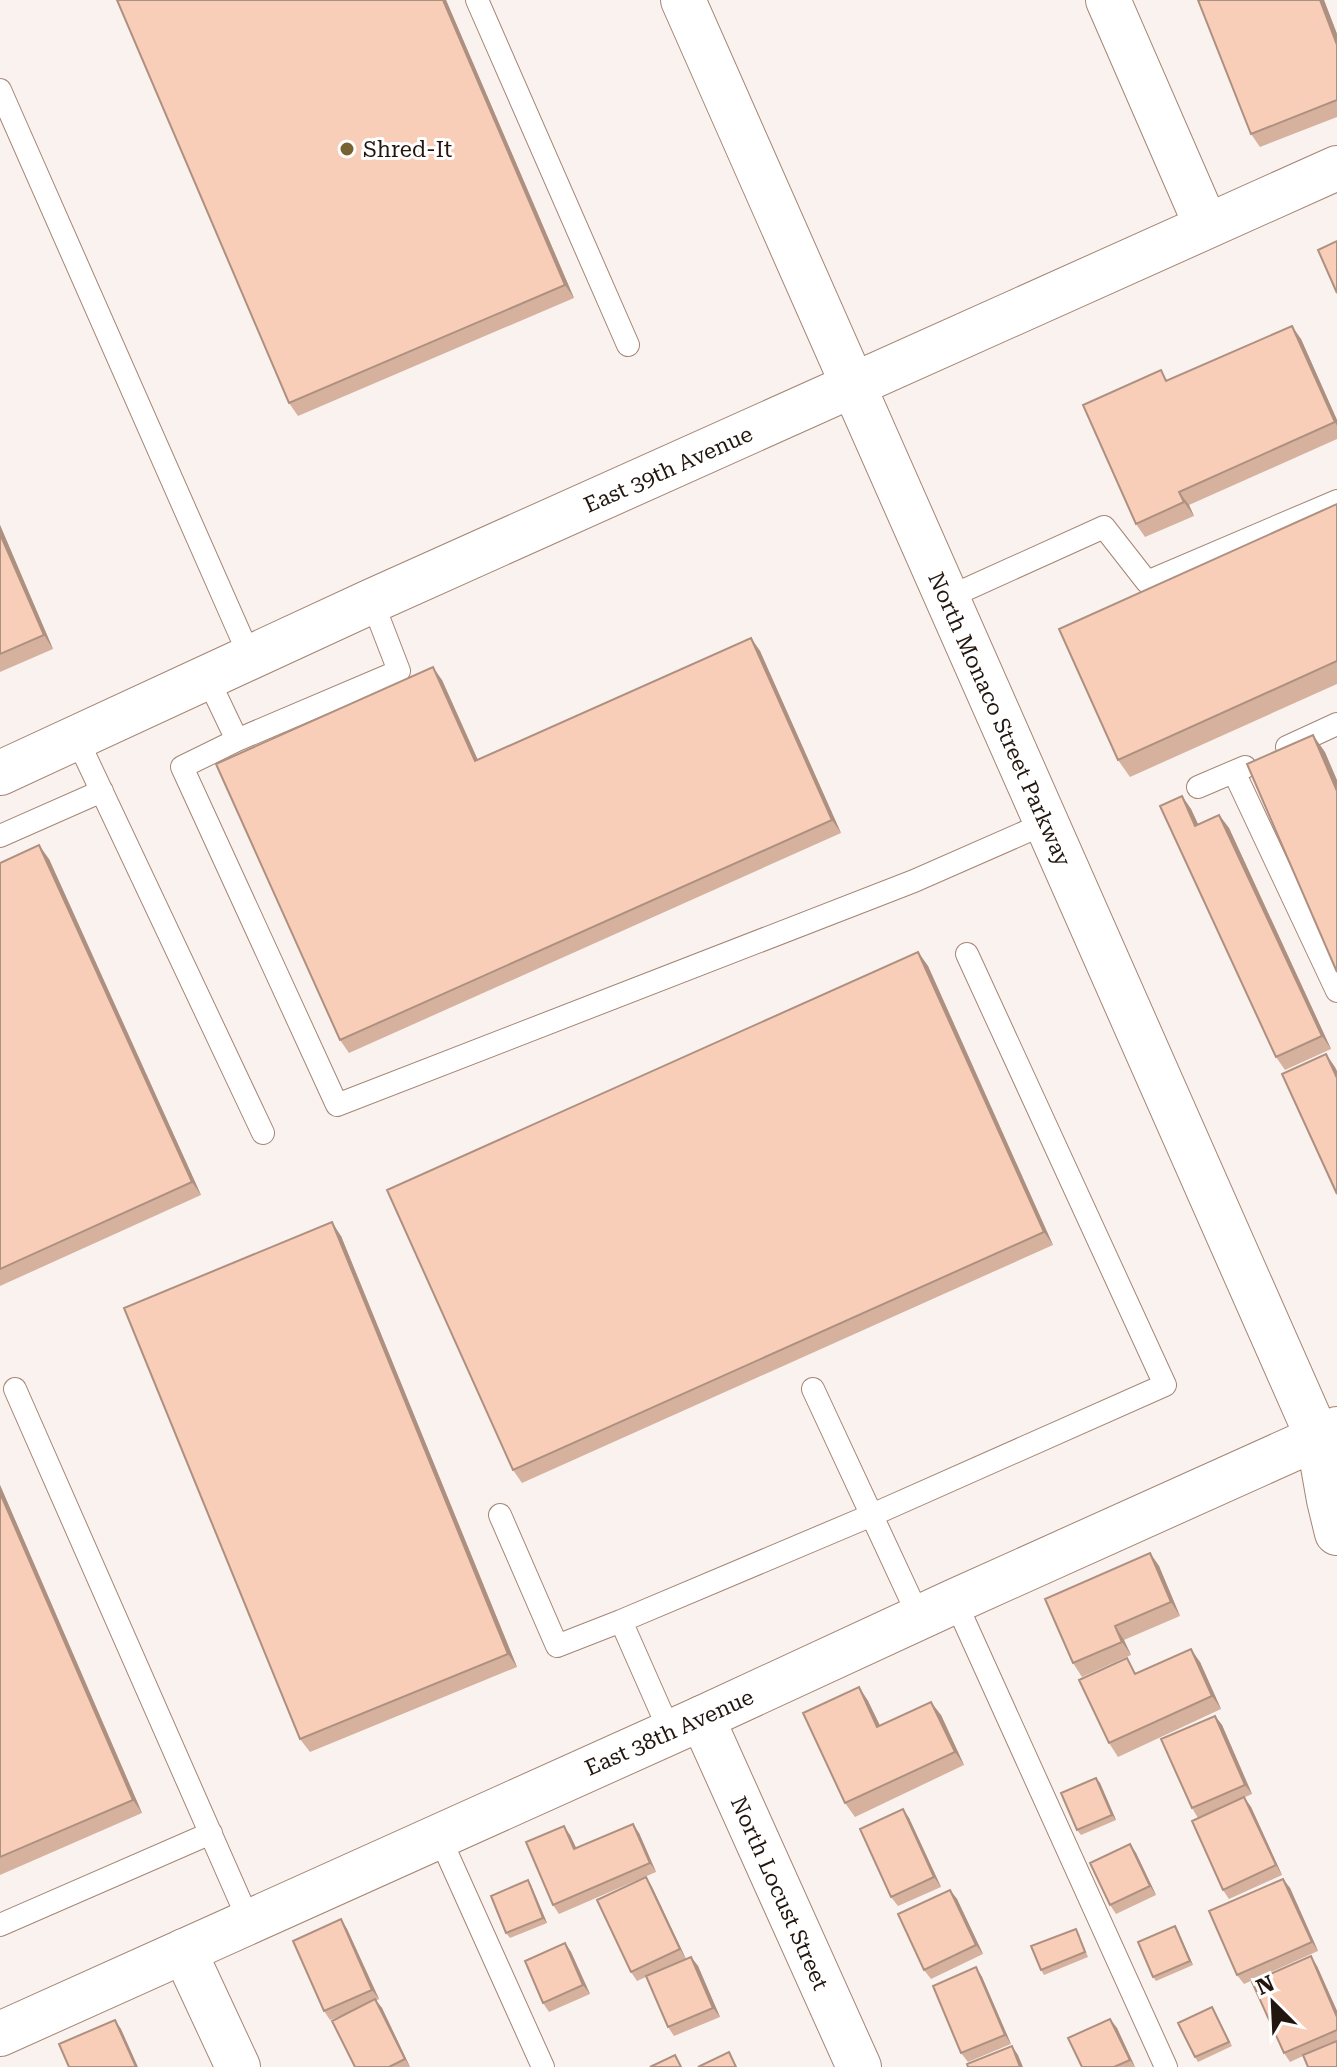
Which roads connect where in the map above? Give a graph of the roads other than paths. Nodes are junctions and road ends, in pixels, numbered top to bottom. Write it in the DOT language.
graph roads {
  1 [pos="477,0"];
  2 [pos="683,0"];
  3 [pos="1108,0"];
  4 [pos="0,90"];
  5 [pos="1337,168"];
  6 [pos="1206,225"];
  7 [pos="628,345"];
  8 [pos="853,386"];
  9 [pos="1337,501"];
  10 [pos="947,598"];
  11 [pos="372,601"];
  12 [pos="250,657"];
  13 [pos="207,677"];
  14 [pos="1336,727"];
  15 [pos="77,739"];
  16 [pos="237,740"];
  17 [pos="1234,772"];
  18 [pos="0,773"];
  19 [pos="1198,787"];
  20 [pos="102,791"];
  21 [pos="1046,823"];
  22 [pos="0,836"];
  23 [pos="967,954"];
  24 [pos="1337,991"];
  25 [pos="263,1133"];
  26 [pos="15,1389"];
  27 [pos="813,1389"];
  28 [pos="1331,1442"];
  29 [pos="500,1515"];
  30 [pos="872,1515"];
  31 [pos="1337,1533"];
  32 [pos="937,1609"];
  33 [pos="621,1621"];
  34 [pos="686,1725"];
  35 [pos="211,1833"];
  36 [pos="439,1836"];
  37 [pos="249,1921"];
  38 [pos="0,1925"];
  39 [pos="184,1951"];
  40 [pos="0,2034"];
  41 [pos="238,2067"];
  42 [pos="543,2067"];
  43 [pos="859,2067"];
  44 [pos="1166,2067"];
  1 -- 7 [label="lane"];
  2 -- 8 [label="street, North Monaco Street Parkway"];
  3 -- 6 [label="street"];
  4 -- 12 [label="lane"];
  5 -- 6 [label="street, East 39th Avenue"];
  6 -- 8 [label="street, East 39th Avenue"];
  8 -- 10 [label="street, North Monaco Street Parkway"];
  8 -- 11 [label="street, East 39th Avenue"];
  9 -- 10 [label="lane"];
  10 -- 21 [label="street, North Monaco Street Parkway"];
  11 -- 12 [label="street, East 39th Avenue"];
  11 -- 16 [label="lane"];
  12 -- 13 [label="street, East 39th Avenue"];
  13 -- 15 [label="street, East 39th Avenue"];
  13 -- 16 [label="lane"];
  14 -- 17 [label="lane"];
  15 -- 18 [label="street, East 39th Avenue"];
  15 -- 20 [label="lane"];
  16 -- 21 [label="lane"];
  17 -- 19 [label="lane"];
  17 -- 24 [label="lane"];
  20 -- 22 [label="lane"];
  20 -- 25 [label="lane"];
  21 -- 28 [label="street, North Monaco Street Parkway"];
  23 -- 30 [label="lane"];
  26 -- 35 [label="lane"];
  27 -- 30 [label="lane"];
  28 -- 31 [label="street, North Monaco Street Parkway"];
  28 -- 32 [label="street, East 38th Avenue"];
  29 -- 33 [label="lane"];
  30 -- 32 [label="lane"];
  30 -- 33 [label="lane"];
  32 -- 34 [label="street, East 38th Avenue"];
  32 -- 44 [label="lane"];
  33 -- 34 [label="lane"];
  34 -- 36 [label="street, East 38th Avenue"];
  34 -- 43 [label="street, North Locust Street"];
  35 -- 37 [label="lane"];
  35 -- 38 [label="lane"];
  36 -- 37 [label="street, East 38th Avenue"];
  36 -- 42 [label="lane"];
  37 -- 39 [label="street, East 38th Avenue"];
  39 -- 40 [label="street, East 38th Avenue"];
  39 -- 41 [label="street"];
}
